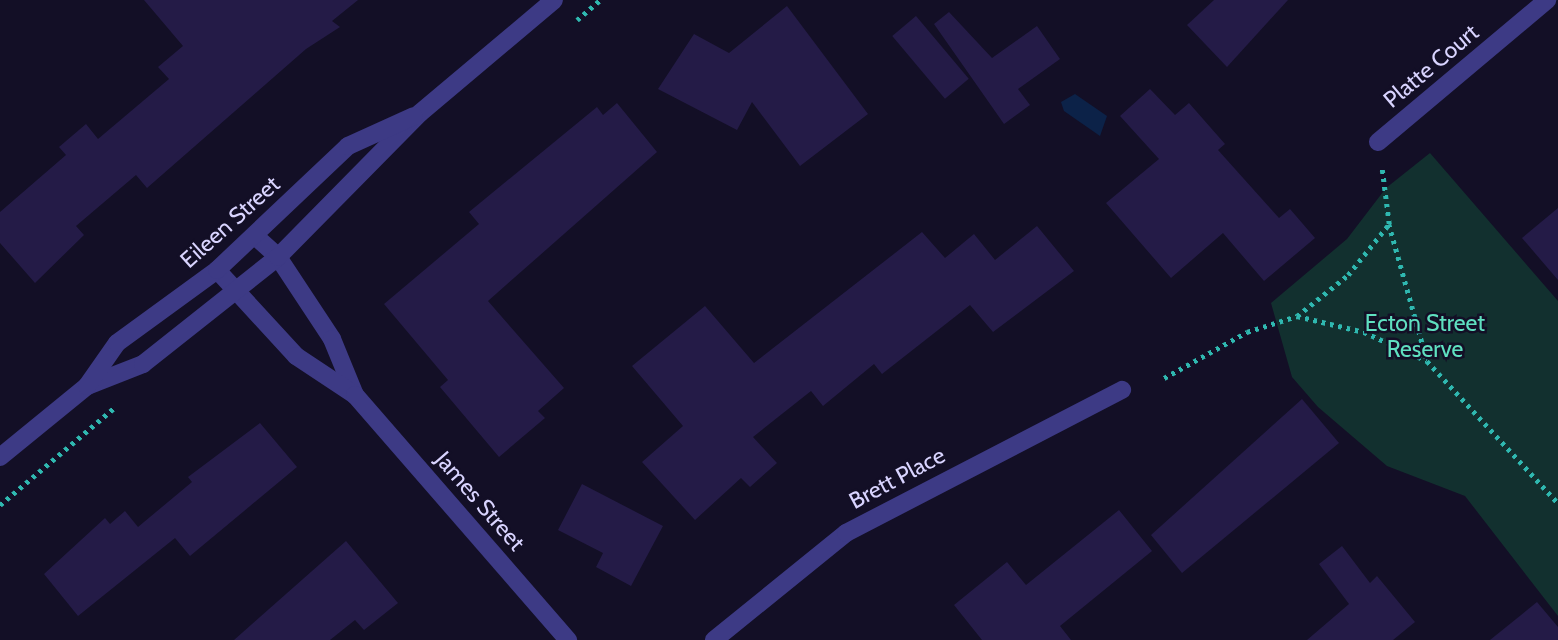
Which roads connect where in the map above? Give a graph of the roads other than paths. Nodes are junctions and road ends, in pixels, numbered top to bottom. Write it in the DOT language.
graph roads {
  1 [pos="554,0"];
  2 [pos="1548,0"];
  3 [pos="420,113"];
  4 [pos="1378,142"];
  5 [pos="255,236"];
  6 [pos="278,257"];
  7 [pos="217,270"];
  8 [pos="235,291"];
  9 [pos="87,386"];
  10 [pos="1122,390"];
  11 [pos="355,394"];
  12 [pos="0,457"];
  13 [pos="568,640"];
  14 [pos="714,640"];
  1 -- 3 [label="street, Eileen Street"];
  2 -- 4 [label="street, Platte Court"];
  3 -- 5 [label="street, Eileen Street"];
  3 -- 6 [label="street, Eileen Street"];
  5 -- 6 [label="street, James Street"];
  5 -- 7 [label="street, Eileen Street"];
  6 -- 8 [label="street, Eileen Street"];
  6 -- 11 [label="street, James Street"];
  7 -- 8 [label="street, James Street"];
  7 -- 9 [label="street, Eileen Street"];
  8 -- 9 [label="street, Eileen Street"];
  8 -- 11 [label="street, James Street"];
  9 -- 12 [label="street, Eileen Street"];
  10 -- 14 [label="street, Brett Place"];
  11 -- 13 [label="street, James Street"];
}
